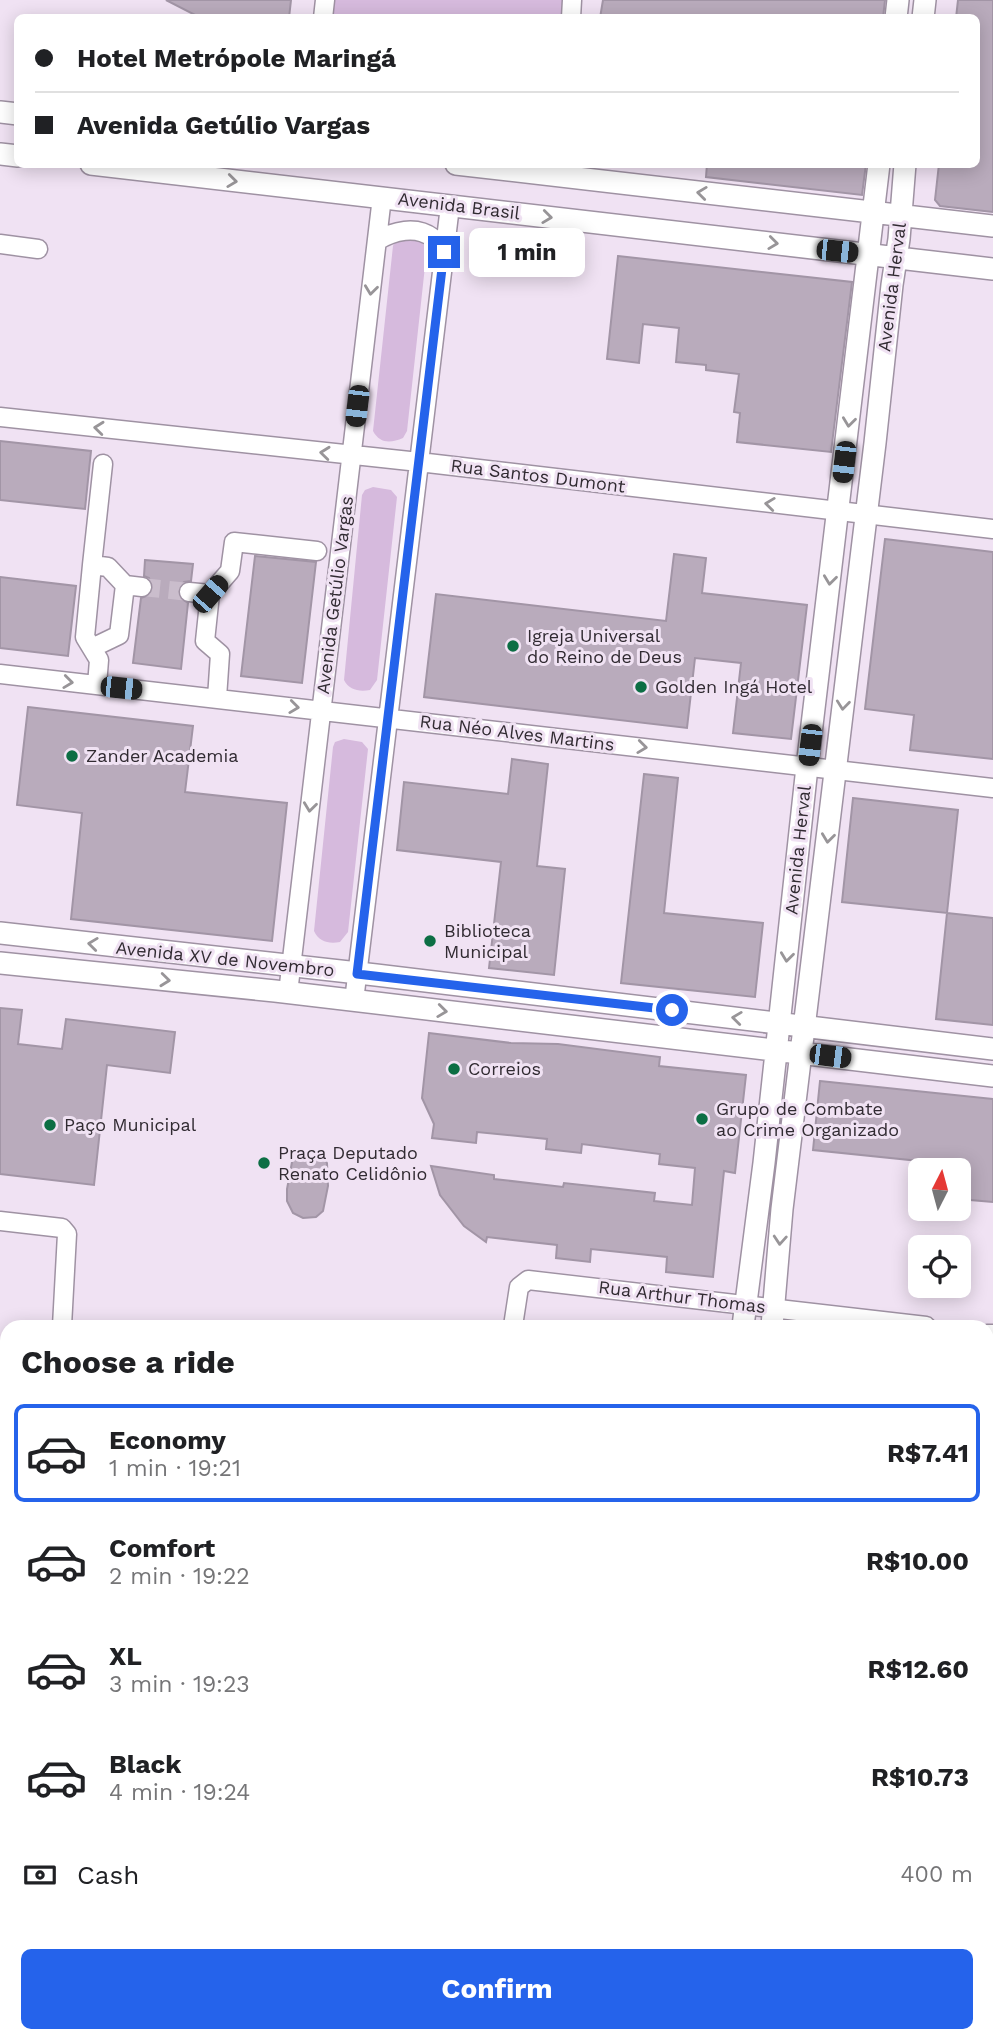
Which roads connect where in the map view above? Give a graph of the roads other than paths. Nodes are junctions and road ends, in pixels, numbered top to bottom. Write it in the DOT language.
graph roads {
  1 [pos="126,168"];
  2 [pos="521,168"];
  3 [pos="879,168"];
  4 [pos="905,168"];
  5 [pos="554,170"];
  6 [pos="382,197"];
  7 [pos="450,206"];
  8 [pos="873,213"];
  9 [pos="901,216"];
  10 [pos="993,226"];
  11 [pos="377,241"];
  12 [pos="0,244"];
  13 [pos="38,248"];
  14 [pos="444,252"];
  15 [pos="868,254"];
  16 [pos="896,257"];
  17 [pos="993,270"];
  18 [pos="885,347"];
  19 [pos="853,388"];
  20 [pos="0,417"];
  21 [pos="351,456"];
  22 [pos="419,462"];
  23 [pos="103,464"];
  24 [pos="838,512"];
  25 [pos="866,516"];
  26 [pos="993,529"];
  27 [pos="317,551"];
  28 [pos="92,565"];
  29 [pos="190,592"];
  30 [pos="210,594"];
  31 [pos="825,626"];
  32 [pos="92,648"];
  33 [pos="846,673"];
  34 [pos="0,674"];
  35 [pos="97,685"];
  36 [pos="216,698"];
  37 [pos="322,710"];
  38 [pos="389,718"];
  39 [pos="807,767"];
  40 [pos="836,770"];
  41 [pos="993,788"];
  42 [pos="823,874"];
  43 [pos="793,901"];
  44 [pos="0,933"];
  45 [pos="0,963"];
  46 [pos="291,966"];
  47 [pos="357,974"];
  48 [pos="288,993"];
  49 [pos="354,1001"];
  50 [pos="779,1023"];
  51 [pos="805,1026"];
  52 [pos="993,1049"];
  53 [pos="776,1050"];
  54 [pos="803,1053"];
  55 [pos="993,1076"];
  56 [pos="764,1163"];
  57 [pos="782,1209"];
  58 [pos="0,1221"];
  59 [pos="745,1304"];
  60 [pos="774,1317"];
  61 [pos="62,1320"];
  62 [pos="514,1320"];
  63 [pos="744,1320"];
  64 [pos="825,1320"];
  1 -- 6 [label="main road, Avenida Brasil, one-way"];
  2 -- 5 [label="main road"];
  3 -- 8 [label="main road, Avenida Herval"];
  4 -- 9 [label="main road, Avenida Herval"];
  8 -- 5 [label="main road, one-way"];
  6 -- 7 [label="main road, Avenida Brasil"];
  6 -- 11 [label="street, Avenida Getúlio Vargas"];
  7 -- 14 [label="street"];
  7 -- 15 [label="main road, Avenida Brasil, one-way"];
  8 -- 9 [label="main road"];
  8 -- 15 [label="main road, Avenida Herval"];
  9 -- 10 [label="main road"];
  9 -- 16 [label="main road, Avenida Herval"];
  11 -- 14 [label="street"];
  11 -- 21 [label="street, Avenida Getúlio Vargas, one-way"];
  12 -- 13 [label="street"];
  14 -- 22 [label="street"];
  15 -- 16 [label="main road, Avenida Brasil"];
  15 -- 19 [label="main road, Avenida Herval"];
  16 -- 17 [label="main road, Avenida Brasil"];
  16 -- 18 [label="main road, Avenida Herval"];
  18 -- 19 [label="main road"];
  18 -- 25 [label="main road, Avenida Herval"];
  19 -- 24 [label="main road, Avenida Herval, one-way"];
  21 -- 20 [label="street, Rua Santos Dumont, one-way"];
  21 -- 22 [label="street, Rua Santos Dumont"];
  21 -- 37 [label="street, Avenida Getúlio Vargas"];
  24 -- 22 [label="street, Rua Santos Dumont, one-way"];
  22 -- 38 [label="street"];
  23 -- 28 [label="street"];
  24 -- 25 [label="street, Rua Santos Dumont"];
  24 -- 31 [label="main road, Avenida Herval, one-way"];
  25 -- 26 [label="street, Rua Santos Dumont"];
  25 -- 33 [label="main road, Avenida Herval"];
  27 -- 30 [label="street"];
  28 -- 32 [label="street"];
  28 -- 32 [label="street"];
  29 -- 30 [label="street"];
  30 -- 36 [label="street"];
  31 -- 33 [label="main road"];
  31 -- 39 [label="main road, Avenida Herval"];
  32 -- 35 [label="street"];
  33 -- 40 [label="main road, Avenida Herval, one-way"];
  34 -- 35 [label="street, Rua Néo Alves Martins, one-way"];
  35 -- 36 [label="street, Rua Néo Alves Martins"];
  36 -- 37 [label="street, Rua Néo Alves Martins, one-way"];
  37 -- 38 [label="street, Rua Néo Alves Martins"];
  37 -- 46 [label="street, Avenida Getúlio Vargas, one-way"];
  38 -- 39 [label="street, Rua Néo Alves Martins, one-way"];
  38 -- 47 [label="street"];
  39 -- 40 [label="street, Rua Néo Alves Martins"];
  39 -- 43 [label="main road, Avenida Herval"];
  40 -- 41 [label="street, Rua Néo Alves Martins"];
  40 -- 42 [label="main road, Avenida Herval, one-way"];
  42 -- 43 [label="main road"];
  42 -- 51 [label="main road, Avenida Herval"];
  43 -- 50 [label="main road, Avenida Herval, one-way"];
  46 -- 44 [label="main road, Avenida XV de Novembro, one-way"];
  45 -- 48 [label="main road, Avenida XV de Novembro, one-way"];
  46 -- 47 [label="main road, Avenida XV de Novembro"];
  46 -- 48 [label="street, Avenida Getúlio Vargas"];
  47 -- 49 [label="street"];
  50 -- 47 [label="main road, Avenida XV de Novembro, one-way"];
  48 -- 49 [label="main road, Avenida XV de Novembro"];
  49 -- 53 [label="main road, Avenida XV de Novembro, one-way"];
  50 -- 51 [label="main road, Avenida XV de Novembro"];
  50 -- 53 [label="main road, Avenida Herval"];
  51 -- 52 [label="main road, Avenida XV de Novembro"];
  51 -- 54 [label="main road, Avenida Herval"];
  53 -- 54 [label="main road, Avenida XV de Novembro"];
  53 -- 56 [label="main road, Avenida Herval"];
  54 -- 55 [label="main road, Avenida XV de Novembro"];
  54 -- 57 [label="main road, Avenida Herval"];
  56 -- 57 [label="main road"];
  56 -- 59 [label="main road, Avenida Herval"];
  57 -- 60 [label="main road, Avenida Herval, one-way"];
  58 -- 61 [label="street"];
  59 -- 60 [label="street, Rua Arthur Thomas"];
  59 -- 62 [label="street, Rua Arthur Thomas"];
  59 -- 63 [label="main road, Avenida Herval"];
  60 -- 64 [label="street, Rua Arthur Thomas"];
}
